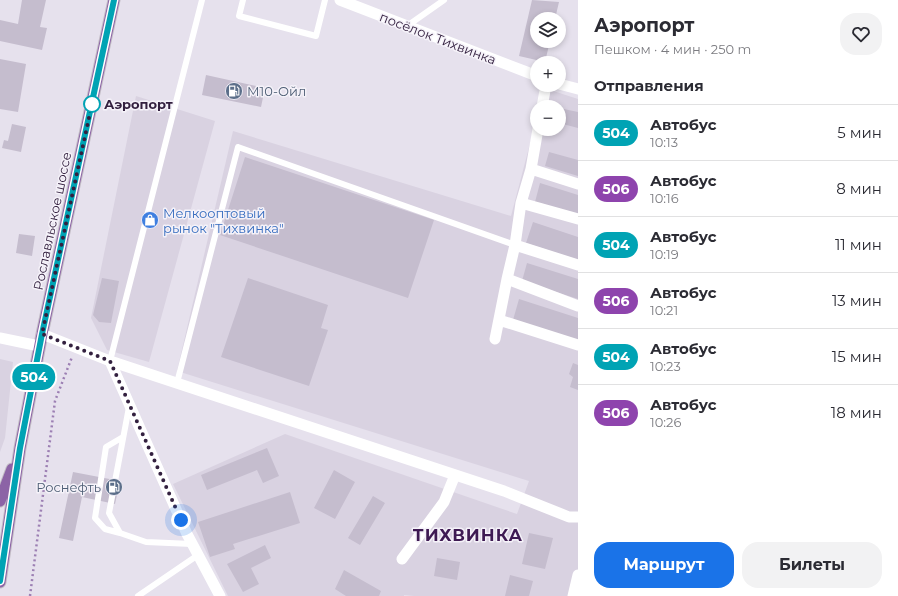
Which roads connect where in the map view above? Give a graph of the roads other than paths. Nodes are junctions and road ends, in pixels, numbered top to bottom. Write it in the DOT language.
graph roads {
  1 [pos="114,0"];
  2 [pos="202,0"];
  3 [pos="243,0"];
  4 [pos="325,0"];
  5 [pos="340,0"];
  6 [pos="444,0"];
  7 [pos="407,26"];
  8 [pos="530,73"];
  9 [pos="566,86"];
  10 [pos="578,89"];
  11 [pos="537,136"];
  12 [pos="531,170"];
  13 [pos="578,184"];
  14 [pos="521,203"];
  15 [pos="578,220"];
  16 [pos="515,245"];
  17 [pos="578,265"];
  18 [pos="507,280"];
  19 [pos="578,306"];
  20 [pos="499,320"];
  21 [pos="42,334"];
  22 [pos="0,338"];
  23 [pos="495,339"];
  24 [pos="578,345"];
  25 [pos="40,346"];
  26 [pos="110,361"];
  27 [pos="177,383"];
  28 [pos="130,405"];
  29 [pos="123,437"];
  30 [pos="20,448"];
  31 [pos="455,475"];
  32 [pos="0,501"];
  33 [pos="578,517"];
  34 [pos="120,533"];
  35 [pos="192,544"];
  36 [pos="198,555"];
  37 [pos="402,559"];
  38 [pos="578,575"];
  39 [pos="0,582"];
  40 [pos="138,596"];
  41 [pos="220,596"];
  42 [pos="573,596"];
  1 -- 21 [label="main road, Рославльское шоссе"];
  2 -- 26 [label="lane"];
  3 -- 4 [label="lane"];
  5 -- 7 [label="street, посёлок Тихвинка"];
  6 -- 7 [label="lane"];
  7 -- 8 [label="street, посёлок Тихвинка"];
  9 -- 10 [label="street"];
  11 -- 12 [label="street"];
  12 -- 13 [label="street"];
  12 -- 14 [label="street"];
  14 -- 15 [label="street"];
  14 -- 16 [label="street"];
  16 -- 17 [label="street"];
  16 -- 18 [label="street"];
  16 -- 27 [label="lane"];
  18 -- 19 [label="street"];
  18 -- 20 [label="street"];
  20 -- 23 [label="street"];
  20 -- 24 [label="street"];
  21 -- 25 [label="main road, Рославльское шоссе"];
  21 -- 26 [label="street"];
  22 -- 25 [label="street"];
  25 -- 30 [label="main road, Рославльское шоссе"];
  26 -- 27 [label="street"];
  26 -- 28 [label="street"];
  27 -- 31 [label="street"];
  28 -- 29 [label="lane"];
  28 -- 35 [label="street"];
  29 -- 34 [label="lane"];
  29 -- 34 [label="lane"];
  30 -- 32 [label="main road, Рославльское шоссе"];
  30 -- 39 [label="main road, Рославльское шоссе"];
  31 -- 33 [label="street"];
  31 -- 37 [label="street"];
  34 -- 35 [label="lane"];
  35 -- 36 [label="street"];
  36 -- 40 [label="lane"];
  36 -- 41 [label="street"];
  38 -- 42 [label="street"];
}
